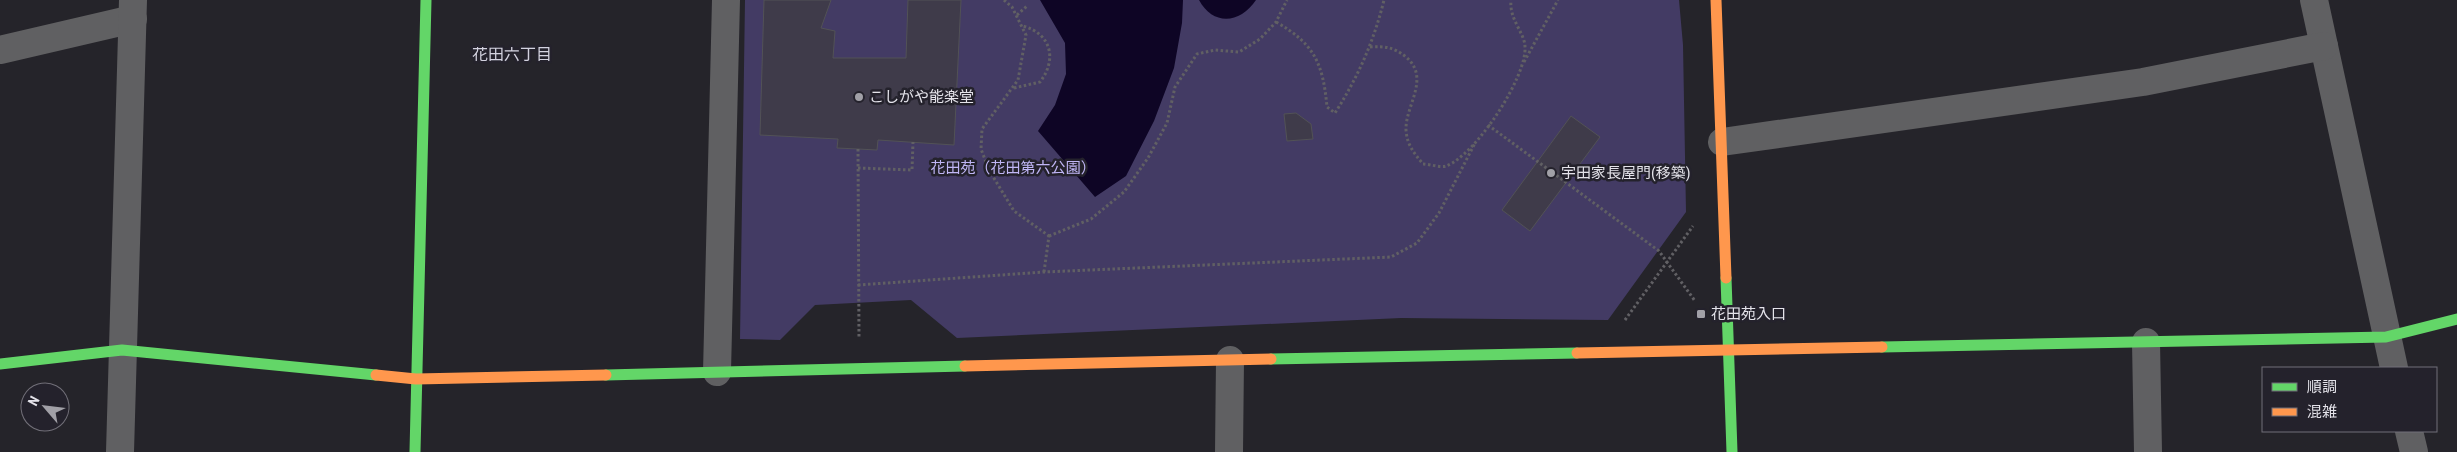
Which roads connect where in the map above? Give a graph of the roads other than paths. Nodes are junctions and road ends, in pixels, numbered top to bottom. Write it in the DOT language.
graph roads {
  1 [pos="426,0"];
  2 [pos="726,0"];
  3 [pos="1716,0"];
  4 [pos="2314,0"];
  5 [pos="133,10"];
  6 [pos="2324,46"];
  7 [pos="0,50"];
  8 [pos="1722,142"];
  9 [pos="2457,319"];
  10 [pos="2386,337"];
  11 [pos="2146,342"];
  12 [pos="122,350"];
  13 [pos="1728,351"];
  14 [pos="1230,360"];
  15 [pos="0,364"];
  16 [pos="2394,367"];
  17 [pos="717,372"];
  18 [pos="416,378"];
  19 [pos="2409,432"];
  20 [pos="120,452"];
  21 [pos="415,452"];
  22 [pos="1229,452"];
  23 [pos="1732,452"];
  24 [pos="2148,452"];
  25 [pos="2414,452"];
  1 -- 18 [label="street"];
  2 -- 17 [label="street"];
  3 -- 8 [label="street"];
  4 -- 6 [label="street"];
  5 -- 7 [label="street"];
  5 -- 12 [label="street"];
  6 -- 8 [label="street"];
  6 -- 10 [label="street"];
  8 -- 13 [label="street"];
  9 -- 10 [label="street"];
  10 -- 11 [label="street"];
  10 -- 16 [label="street"];
  11 -- 13 [label="street"];
  11 -- 24 [label="street"];
  12 -- 15 [label="street"];
  12 -- 18 [label="street"];
  12 -- 20 [label="street"];
  13 -- 14 [label="street"];
  13 -- 23 [label="street"];
  14 -- 17 [label="street"];
  14 -- 22 [label="street"];
  17 -- 18 [label="street"];
  18 -- 21 [label="street"];
  19 -- 25 [label="street"];
}
